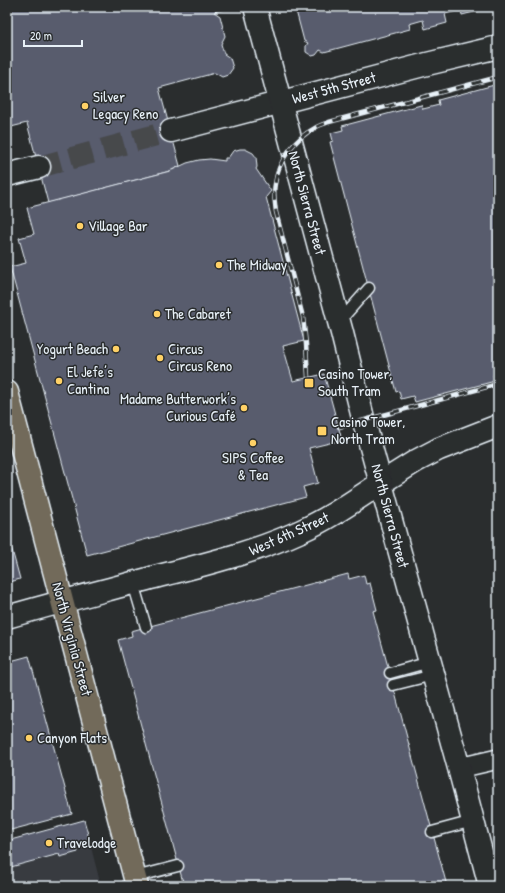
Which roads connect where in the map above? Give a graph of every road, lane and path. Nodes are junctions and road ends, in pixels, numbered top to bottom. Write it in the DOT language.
graph roads {
  1 [pos="255,7"];
  2 [pos="498,47"];
  3 [pos="280,102"];
  4 [pos="171,131"];
  5 [pos="39,167"];
  6 [pos="7,175"];
  7 [pos="369,288"];
  8 [pos="339,322"];
  9 [pos="7,392"];
  10 [pos="498,426"];
  11 [pos="382,482"];
  12 [pos="133,583"];
  13 [pos="63,601"];
  14 [pos="7,616"];
  15 [pos="146,627"];
  16 [pos="432,669"];
  17 [pos="390,673"];
  18 [pos="393,685"];
  19 [pos="498,759"];
  20 [pos="459,768"];
  21 [pos="473,821"];
  22 [pos="432,832"];
  23 [pos="178,866"];
  24 [pos="136,882"];
  25 [pos="490,886"];
  1 -- 3 [label="main road, North Sierra Street"];
  2 -- 3 [label="main road, West 5th Street"];
  3 -- 4 [label="main road, West 5th Street"];
  3 -- 8 [label="main road, North Sierra Street"];
  5 -- 6 [label="main road"];
  7 -- 8 [label="lane"];
  8 -- 11 [label="main road, North Sierra Street"];
  9 -- 13 [label="main road, North Virginia Street"];
  10 -- 11 [label="main road, West 6th Street"];
  11 -- 12 [label="main road, West 6th Street"];
  11 -- 16 [label="main road, North Sierra Street"];
  12 -- 13 [label="main road, West 6th Street"];
  12 -- 15 [label="lane"];
  13 -- 14 [label="main road, West 6th Street"];
  13 -- 24 [label="main road, North Virginia Street"];
  16 -- 17 [label="lane"];
  16 -- 18 [label="lane"];
  16 -- 20 [label="main road, North Sierra Street"];
  19 -- 20 [label="street"];
  20 -- 21 [label="main road, North Sierra Street"];
  21 -- 22 [label="lane"];
  21 -- 25 [label="main road, North Sierra Street"];
  23 -- 24 [label="lane"];
}
